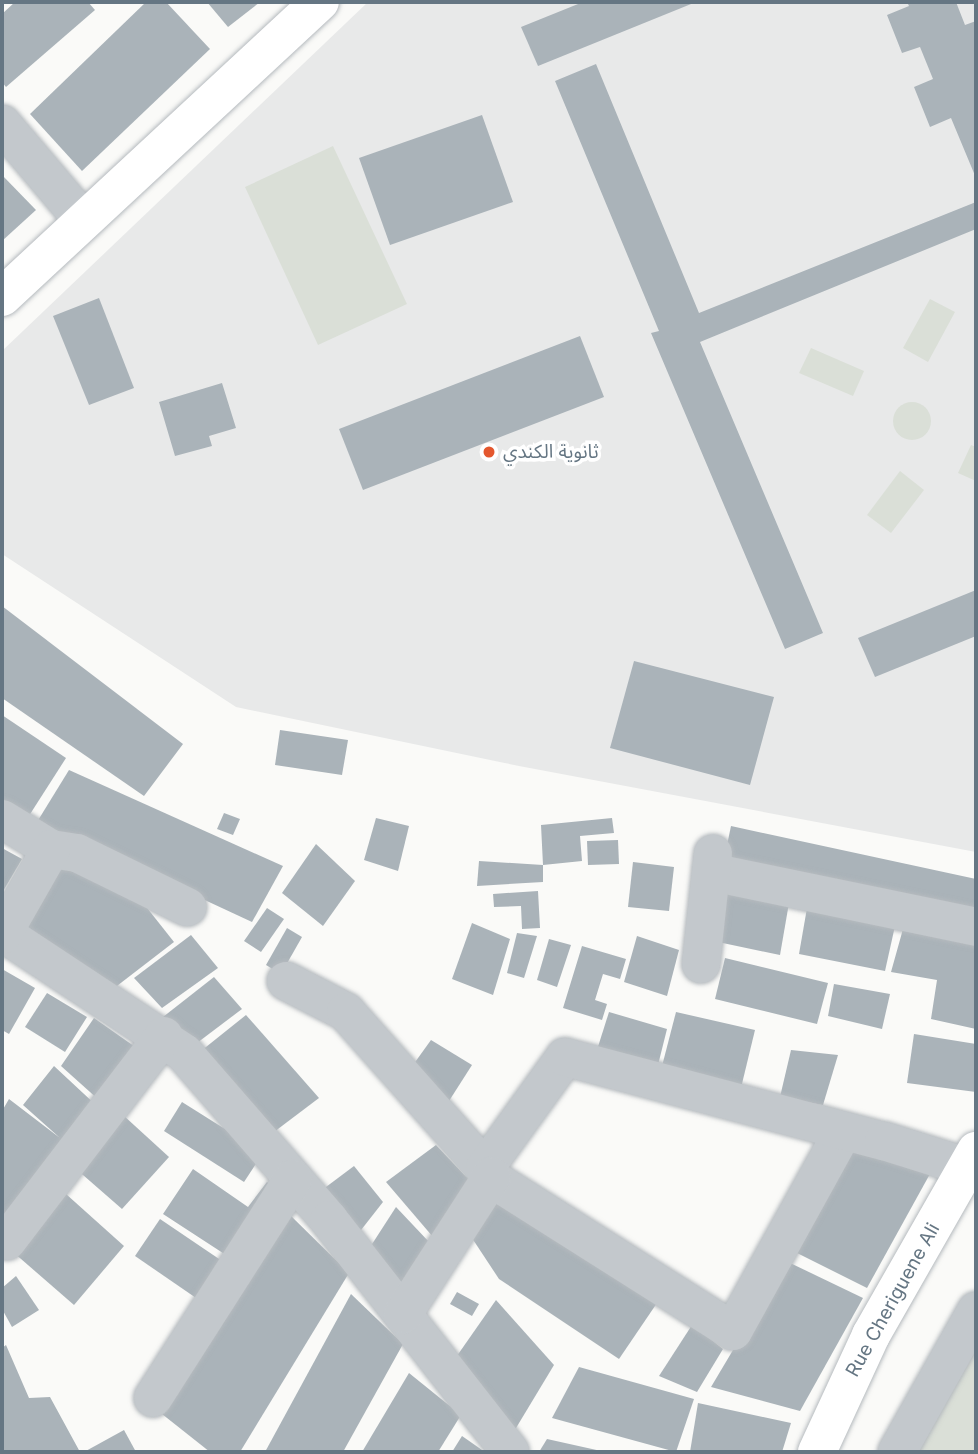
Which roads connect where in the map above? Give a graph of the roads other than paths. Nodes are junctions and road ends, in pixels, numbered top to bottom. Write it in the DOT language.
graph roads {
  1 [pos="320,2"];
  2 [pos="2,124"];
  3 [pos="84,221"];
  4 [pos="2,297"];
  5 [pos="2,819"];
  6 [pos="51,849"];
  7 [pos="187,907"];
  8 [pos="976,927"];
  9 [pos="2,934"];
  10 [pos="701,964"];
  11 [pos="286,981"];
  12 [pos="164,1036"];
  13 [pos="843,1132"];
  14 [pos="972,1159"];
  15 [pos="488,1172"];
  16 [pos="293,1179"];
  17 [pos="7,1241"];
  18 [pos="976,1311"];
  19 [pos="402,1314"];
  20 [pos="153,1398"];
  21 [pos="510,1452"];
  22 [pos="817,1452"];
  23 [pos="897,1452"];
  1 -- 3 [label="main road"];
  2 -- 3 [label="street"];
  3 -- 4 [label="main road"];
  5 -- 6 [label="street"];
  6 -- 7 [label="street"];
  6 -- 9 [label="street"];
  8 -- 10 [label="street"];
  9 -- 12 [label="street"];
  11 -- 15 [label="street"];
  12 -- 16 [label="street"];
  12 -- 17 [label="street"];
  13 -- 14 [label="street"];
  13 -- 15 [label="street"];
  13 -- 15 [label="street"];
  14 -- 22 [label="main road, Rue Cheriguene Ali"];
  15 -- 19 [label="street"];
  16 -- 19 [label="street"];
  16 -- 20 [label="street"];
  18 -- 23 [label="street"];
  19 -- 21 [label="street"];
}
